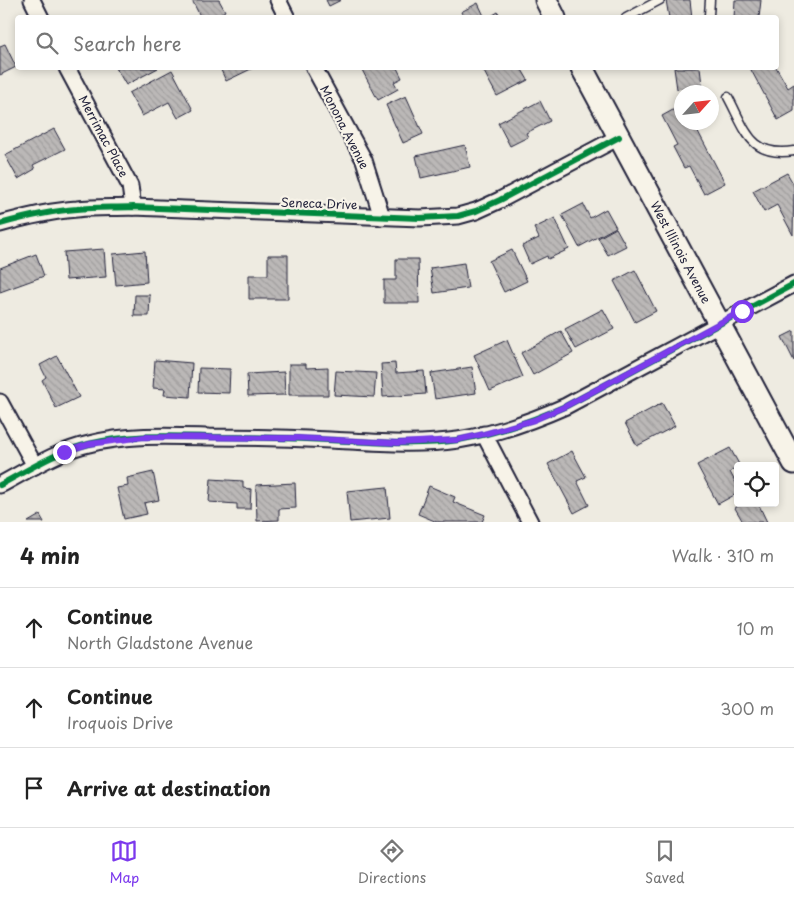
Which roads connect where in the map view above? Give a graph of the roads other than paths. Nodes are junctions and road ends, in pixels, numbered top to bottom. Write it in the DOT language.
graph roads {
  1 [pos="32,0"];
  2 [pos="278,0"];
  3 [pos="546,0"];
  4 [pos="660,0"];
  5 [pos="710,0"];
  6 [pos="40,15"];
  7 [pos="286,15"];
  8 [pos="554,15"];
  9 [pos="632,15"];
  10 [pos="709,15"];
  11 [pos="69,70"];
  12 [pos="315,70"];
  13 [pos="583,70"];
  14 [pos="728,98"];
  15 [pos="619,137"];
  16 [pos="794,151"];
  17 [pos="133,207"];
  18 [pos="382,217"];
  19 [pos="0,224"];
  20 [pos="794,284"];
  21 [pos="719,323"];
  22 [pos="0,402"];
  23 [pos="484,434"];
  24 [pos="794,463"];
  25 [pos="35,466"];
  26 [pos="0,485"];
  27 [pos="530,522"];
  1 -- 6 [label="street"];
  2 -- 7 [label="street"];
  3 -- 8 [label="main road"];
  4 -- 9 [label="lane"];
  5 -- 10 [label="lane"];
  11 -- 17 [label="street, Merrimac Place"];
  12 -- 18 [label="street, Monona Avenue"];
  13 -- 15 [label="main road, West Illinois Avenue"];
  14 -- 16 [label="lane"];
  15 -- 18 [label="street, Seneca Drive"];
  15 -- 21 [label="main road, West Illinois Avenue"];
  17 -- 18 [label="street, Seneca Drive"];
  17 -- 19 [label="street, Seneca Drive"];
  20 -- 21 [label="street"];
  21 -- 23 [label="street"];
  21 -- 24 [label="main road, West Illinois Avenue"];
  22 -- 25 [label="street"];
  23 -- 25 [label="street"];
  23 -- 27 [label="street"];
  25 -- 26 [label="street"];
}
